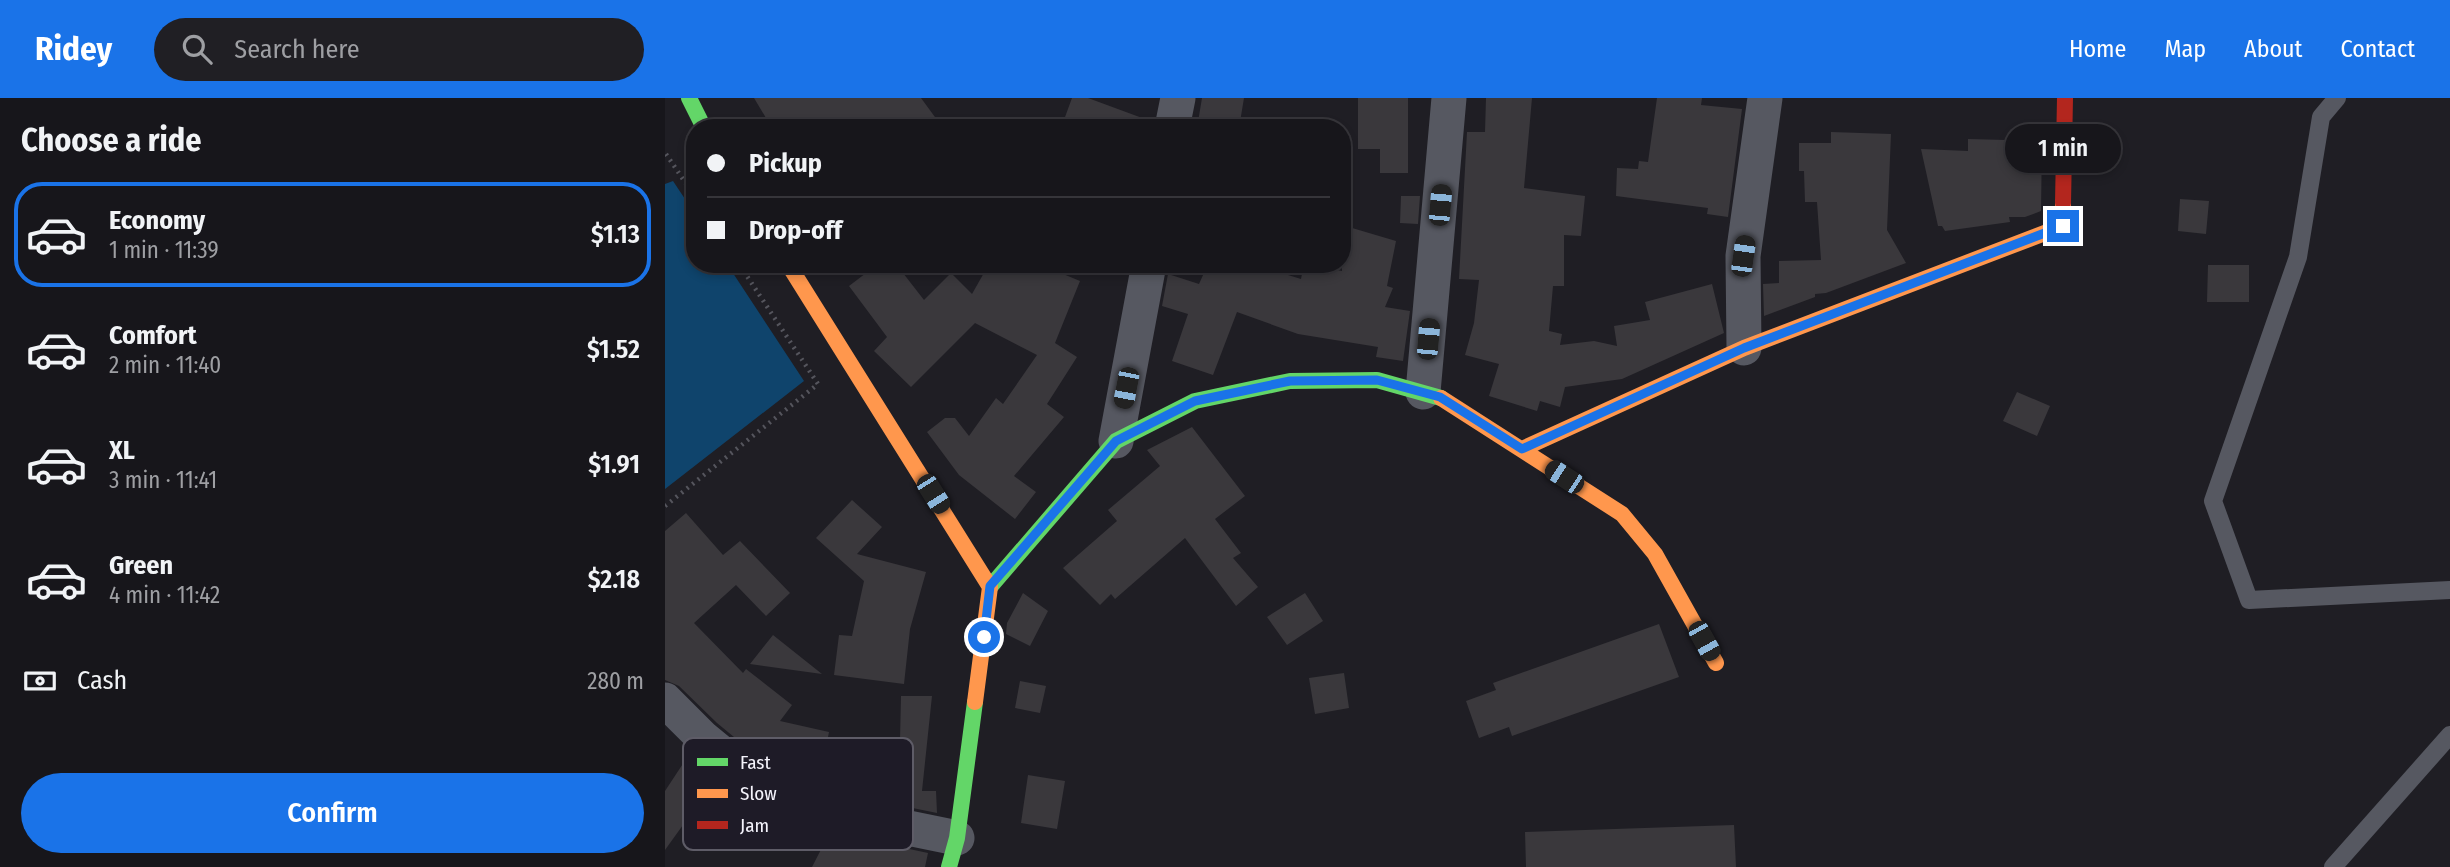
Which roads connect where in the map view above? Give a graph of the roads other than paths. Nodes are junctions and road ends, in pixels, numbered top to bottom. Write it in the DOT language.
graph roads {
  1 [pos="689,98"];
  2 [pos="1178,98"];
  3 [pos="1450,98"];
  4 [pos="1765,98"];
  5 [pos="2065,98"];
  6 [pos="2337,98"];
  7 [pos="700,119"];
  8 [pos="1174,119"];
  9 [pos="794,273"];
  10 [pos="1147,273"];
  11 [pos="1744,348"];
  12 [pos="1423,392"];
  13 [pos="1116,441"];
  14 [pos="1522,449"];
  15 [pos="990,586"];
  16 [pos="2450,590"];
  17 [pos="1716,663"];
  18 [pos="665,700"];
  19 [pos="2450,735"];
  20 [pos="703,738"];
  21 [pos="913,841"];
  22 [pos="953,853"];
  23 [pos="2333,867"];
  1 -- 7 [label="street"];
  2 -- 8 [label="street"];
  3 -- 12 [label="street"];
  4 -- 11 [label="street"];
  5 -- 11 [label="street"];
  6 -- 16 [label="lane"];
  9 -- 15 [label="street"];
  10 -- 13 [label="street"];
  11 -- 14 [label="street"];
  12 -- 13 [label="street"];
  12 -- 14 [label="street"];
  13 -- 15 [label="street"];
  14 -- 17 [label="street"];
  15 -- 22 [label="street"];
  18 -- 20 [label="street"];
  19 -- 23 [label="lane"];
  21 -- 22 [label="street"];
}
